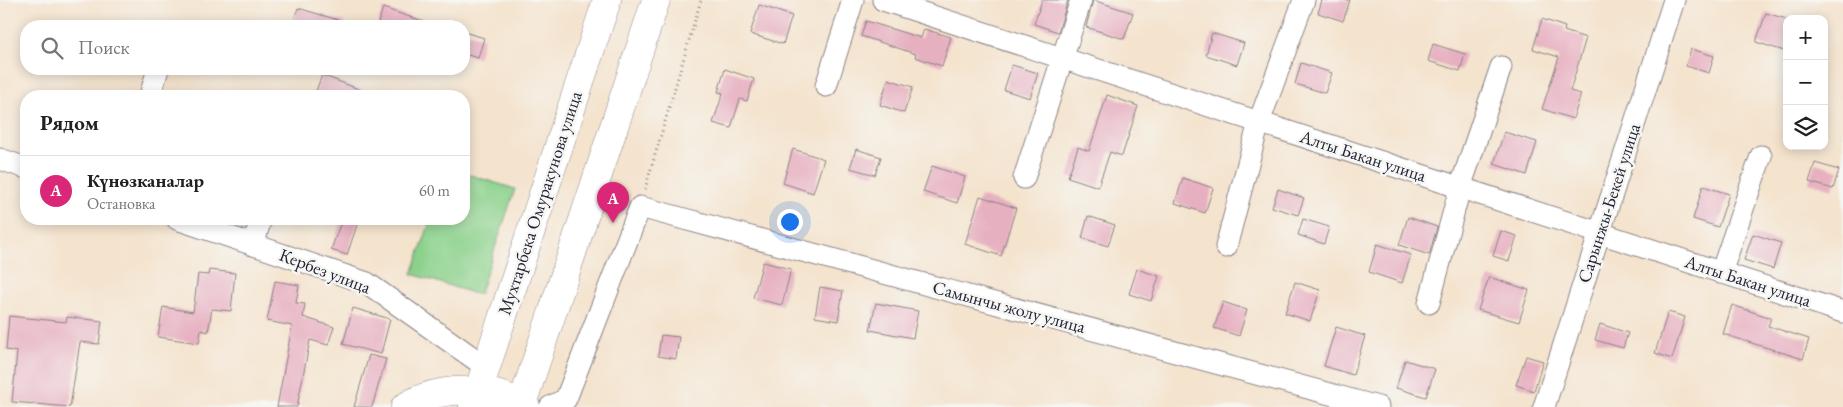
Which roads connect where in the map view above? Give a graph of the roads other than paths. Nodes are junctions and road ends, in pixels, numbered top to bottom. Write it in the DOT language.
graph roads {
  1 [pos="607,0"];
  2 [pos="656,0"];
  3 [pos="853,0"];
  4 [pos="883,0"];
  5 [pos="1081,0"];
  6 [pos="1304,0"];
  7 [pos="1674,0"];
  8 [pos="1062,58"];
  9 [pos="1501,67"];
  10 [pos="156,75"];
  11 [pos="826,86"];
  12 [pos="152,90"];
  13 [pos="1259,122"];
  14 [pos="1761,156"];
  15 [pos="0,159"];
  16 [pos="20,166"];
  17 [pos="1024,178"];
  18 [pos="1460,188"];
  19 [pos="195,225"];
  20 [pos="258,225"];
  21 [pos="1599,233"];
  22 [pos="253,245"];
  23 [pos="1226,247"];
  24 [pos="1721,273"];
  25 [pos="1429,302"];
  26 [pos="1843,312"];
  27 [pos="479,388"];
  28 [pos="529,406"];
  29 [pos="405,407"];
  30 [pos="550,407"];
  31 [pos="1378,407"];
  32 [pos="1544,407"];
  1 -- 27 [label="main road, Мухтарбека Омуракунова улица"];
  2 -- 28 [label="main road"];
  3 -- 11 [label="street"];
  4 -- 8 [label="street, Алты Бакан улица"];
  5 -- 8 [label="street"];
  6 -- 13 [label="street"];
  7 -- 21 [label="street, Сарынжы-Бекей улица"];
  8 -- 13 [label="street, Алты Бакан улица"];
  8 -- 17 [label="street"];
  9 -- 18 [label="street"];
  10 -- 12 [label="street"];
  13 -- 18 [label="street, Алты Бакан улица"];
  13 -- 23 [label="street"];
  14 -- 24 [label="street"];
  15 -- 16 [label="street"];
  18 -- 21 [label="street, Алты Бакан улица"];
  18 -- 25 [label="street"];
  19 -- 22 [label="street, Кербез улица"];
  20 -- 22 [label="street"];
  21 -- 24 [label="street, Алты Бакан улица"];
  21 -- 32 [label="street, Сарынжы-Бекей улица"];
  22 -- 27 [label="street, Кербез улица"];
  24 -- 26 [label="street, Алты Бакан улица"];
  27 -- 28 [label="main road"];
  27 -- 29 [label="main road"];
  30 -- 31 [label="street, Самынчы жолу улица"];
}
